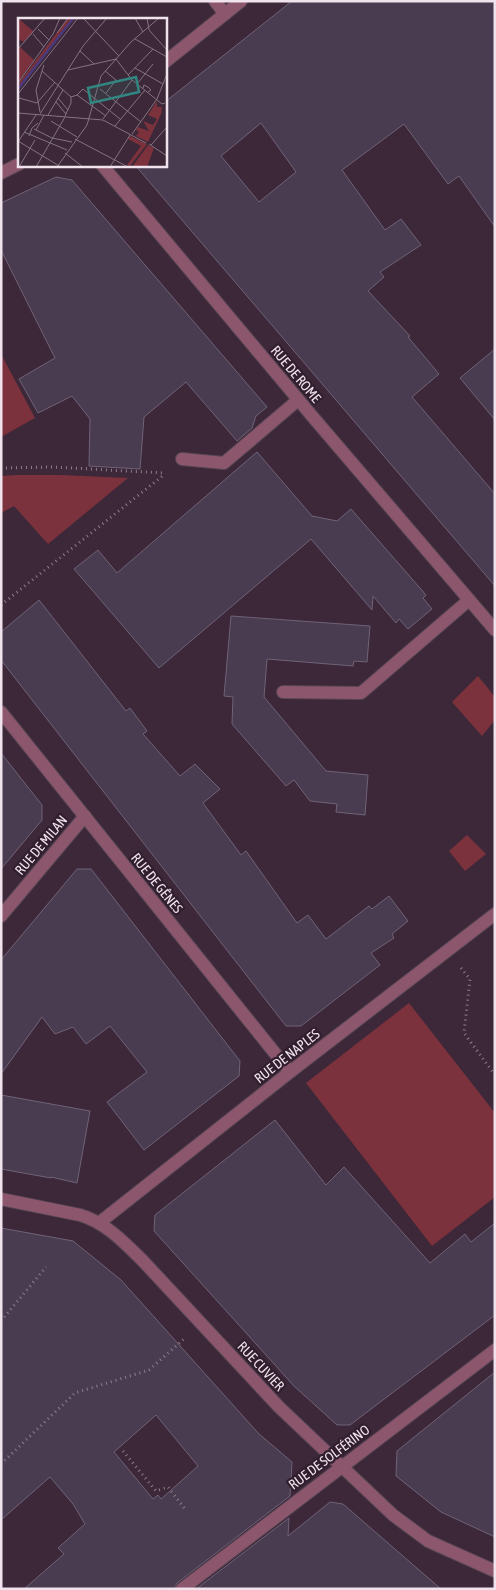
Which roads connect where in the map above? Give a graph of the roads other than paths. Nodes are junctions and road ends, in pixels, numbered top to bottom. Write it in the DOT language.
graph roads {
  1 [pos="215,1"];
  2 [pos="241,1"];
  3 [pos="224,14"];
  4 [pos="166,61"];
  5 [pos="18,164"];
  6 [pos="103,166"];
  7 [pos="1,173"];
  8 [pos="298,400"];
  9 [pos="182,459"];
  10 [pos="469,600"];
  11 [pos="495,630"];
  12 [pos="283,692"];
  13 [pos="1,712"];
  14 [pos="85,816"];
  15 [pos="495,914"];
  16 [pos="1,916"];
  17 [pos="290,1072"];
  18 [pos="1,1199"];
  19 [pos="99,1223"];
  20 [pos="495,1350"];
  21 [pos="342,1465"];
  22 [pos="495,1571"];
  23 [pos="182,1589"];
  1 -- 3 [label="street"];
  2 -- 3 [label="street"];
  3 -- 4 [label="street"];
  5 -- 7 [label="street"];
  6 -- 8 [label="street, RUE DE ROME"];
  8 -- 9 [label="street"];
  8 -- 10 [label="street, RUE DE ROME"];
  10 -- 11 [label="street, RUE DE ROME"];
  10 -- 12 [label="street"];
  13 -- 14 [label="street, RUE DE GÊNES"];
  14 -- 16 [label="street, RUE DE MILAN"];
  14 -- 17 [label="street, RUE DE GÊNES"];
  15 -- 17 [label="street, RUE DE NAPLES"];
  17 -- 19 [label="street, RUE DE NAPLES"];
  18 -- 19 [label="street, RUE CUVIER"];
  19 -- 21 [label="street, RUE CUVIER"];
  20 -- 21 [label="street, RUE DE SOLFÉRINO"];
  21 -- 22 [label="street, RUE CUVIER"];
  21 -- 23 [label="street, RUE DE SOLFÉRINO"];
}
